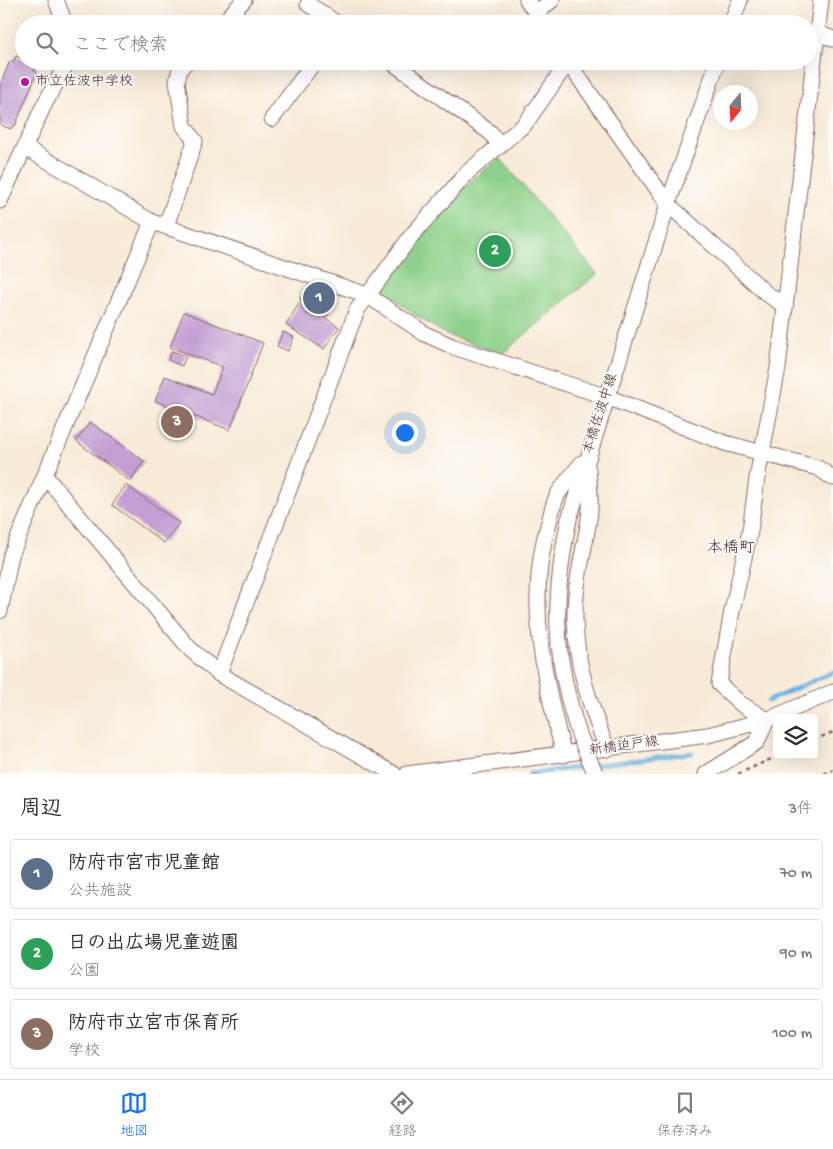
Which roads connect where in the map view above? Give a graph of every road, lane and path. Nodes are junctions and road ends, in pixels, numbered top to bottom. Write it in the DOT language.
graph roads {
  1 [pos="56,0"];
  2 [pos="244,0"];
  3 [pos="527,0"];
  4 [pos="552,0"];
  5 [pos="740,0"];
  6 [pos="821,0"];
  7 [pos="308,4"];
  8 [pos="62,15"];
  9 [pos="230,15"];
  10 [pos="324,15"];
  11 [pos="539,15"];
  12 [pos="543,15"];
  13 [pos="734,15"];
  14 [pos="818,33"];
  15 [pos="833,39"];
  16 [pos="63,70"];
  17 [pos="180,70"];
  18 [pos="307,70"];
  19 [pos="403,70"];
  20 [pos="563,70"];
  21 [pos="573,70"];
  22 [pos="715,70"];
  23 [pos="814,70"];
  24 [pos="272,119"];
  25 [pos="500,146"];
  26 [pos="26,148"];
  27 [pos="0,202"];
  28 [pos="668,204"];
  29 [pos="159,224"];
  30 [pos="367,295"];
  31 [pos="785,306"];
  32 [pos="607,398"];
  33 [pos="762,454"];
  34 [pos="588,455"];
  35 [pos="45,476"];
  36 [pos="833,478"];
  37 [pos="0,611"];
  38 [pos="219,674"];
  39 [pos="833,692"];
  40 [pos="767,720"];
  41 [pos="833,732"];
  42 [pos="818,738"];
  43 [pos="607,749"];
  44 [pos="564,755"];
  45 [pos="773,758"];
  46 [pos="833,770"];
  47 [pos="595,773"];
  48 [pos="394,774"];
  49 [pos="408,774"];
  50 [pos="706,774"];
  51 [pos="738,774"];
  52 [pos="824,774"];
  1 -- 8 [label="street"];
  2 -- 9 [label="street"];
  3 -- 11 [label="street"];
  4 -- 12 [label="street"];
  5 -- 13 [label="street"];
  6 -- 14 [label="street"];
  7 -- 10 [label="street"];
  14 -- 15 [label="street"];
  16 -- 26 [label="street"];
  17 -- 29 [label="street"];
  18 -- 24 [label="street"];
  19 -- 25 [label="street"];
  20 -- 25 [label="street"];
  21 -- 28 [label="street"];
  22 -- 28 [label="street, 本橋佐波中線"];
  23 -- 31 [label="street"];
  25 -- 30 [label="street"];
  26 -- 27 [label="street"];
  26 -- 29 [label="street"];
  28 -- 31 [label="street"];
  28 -- 32 [label="street, 本橋佐波中線"];
  29 -- 30 [label="street"];
  29 -- 35 [label="street"];
  30 -- 32 [label="street"];
  30 -- 38 [label="street"];
  31 -- 33 [label="street"];
  32 -- 33 [label="street"];
  32 -- 34 [label="street, 本橋佐波中線"];
  33 -- 36 [label="street"];
  33 -- 40 [label="street"];
  34 -- 43 [label="street"];
  34 -- 44 [label="street"];
  34 -- 47 [label="street, 本橋佐波中線, bridge"];
  35 -- 37 [label="street"];
  35 -- 38 [label="street"];
  38 -- 48 [label="street"];
  39 -- 40 [label="street, 新橋迫戸線"];
  40 -- 43 [label="street, 新橋迫戸線"];
  40 -- 50 [label="street"];
  41 -- 42 [label="path"];
  43 -- 44 [label="street, 新橋迫戸線"];
  44 -- 49 [label="street, 新橋迫戸線"];
  45 -- 51 [label="path"];
  46 -- 52 [label="path"];
}
